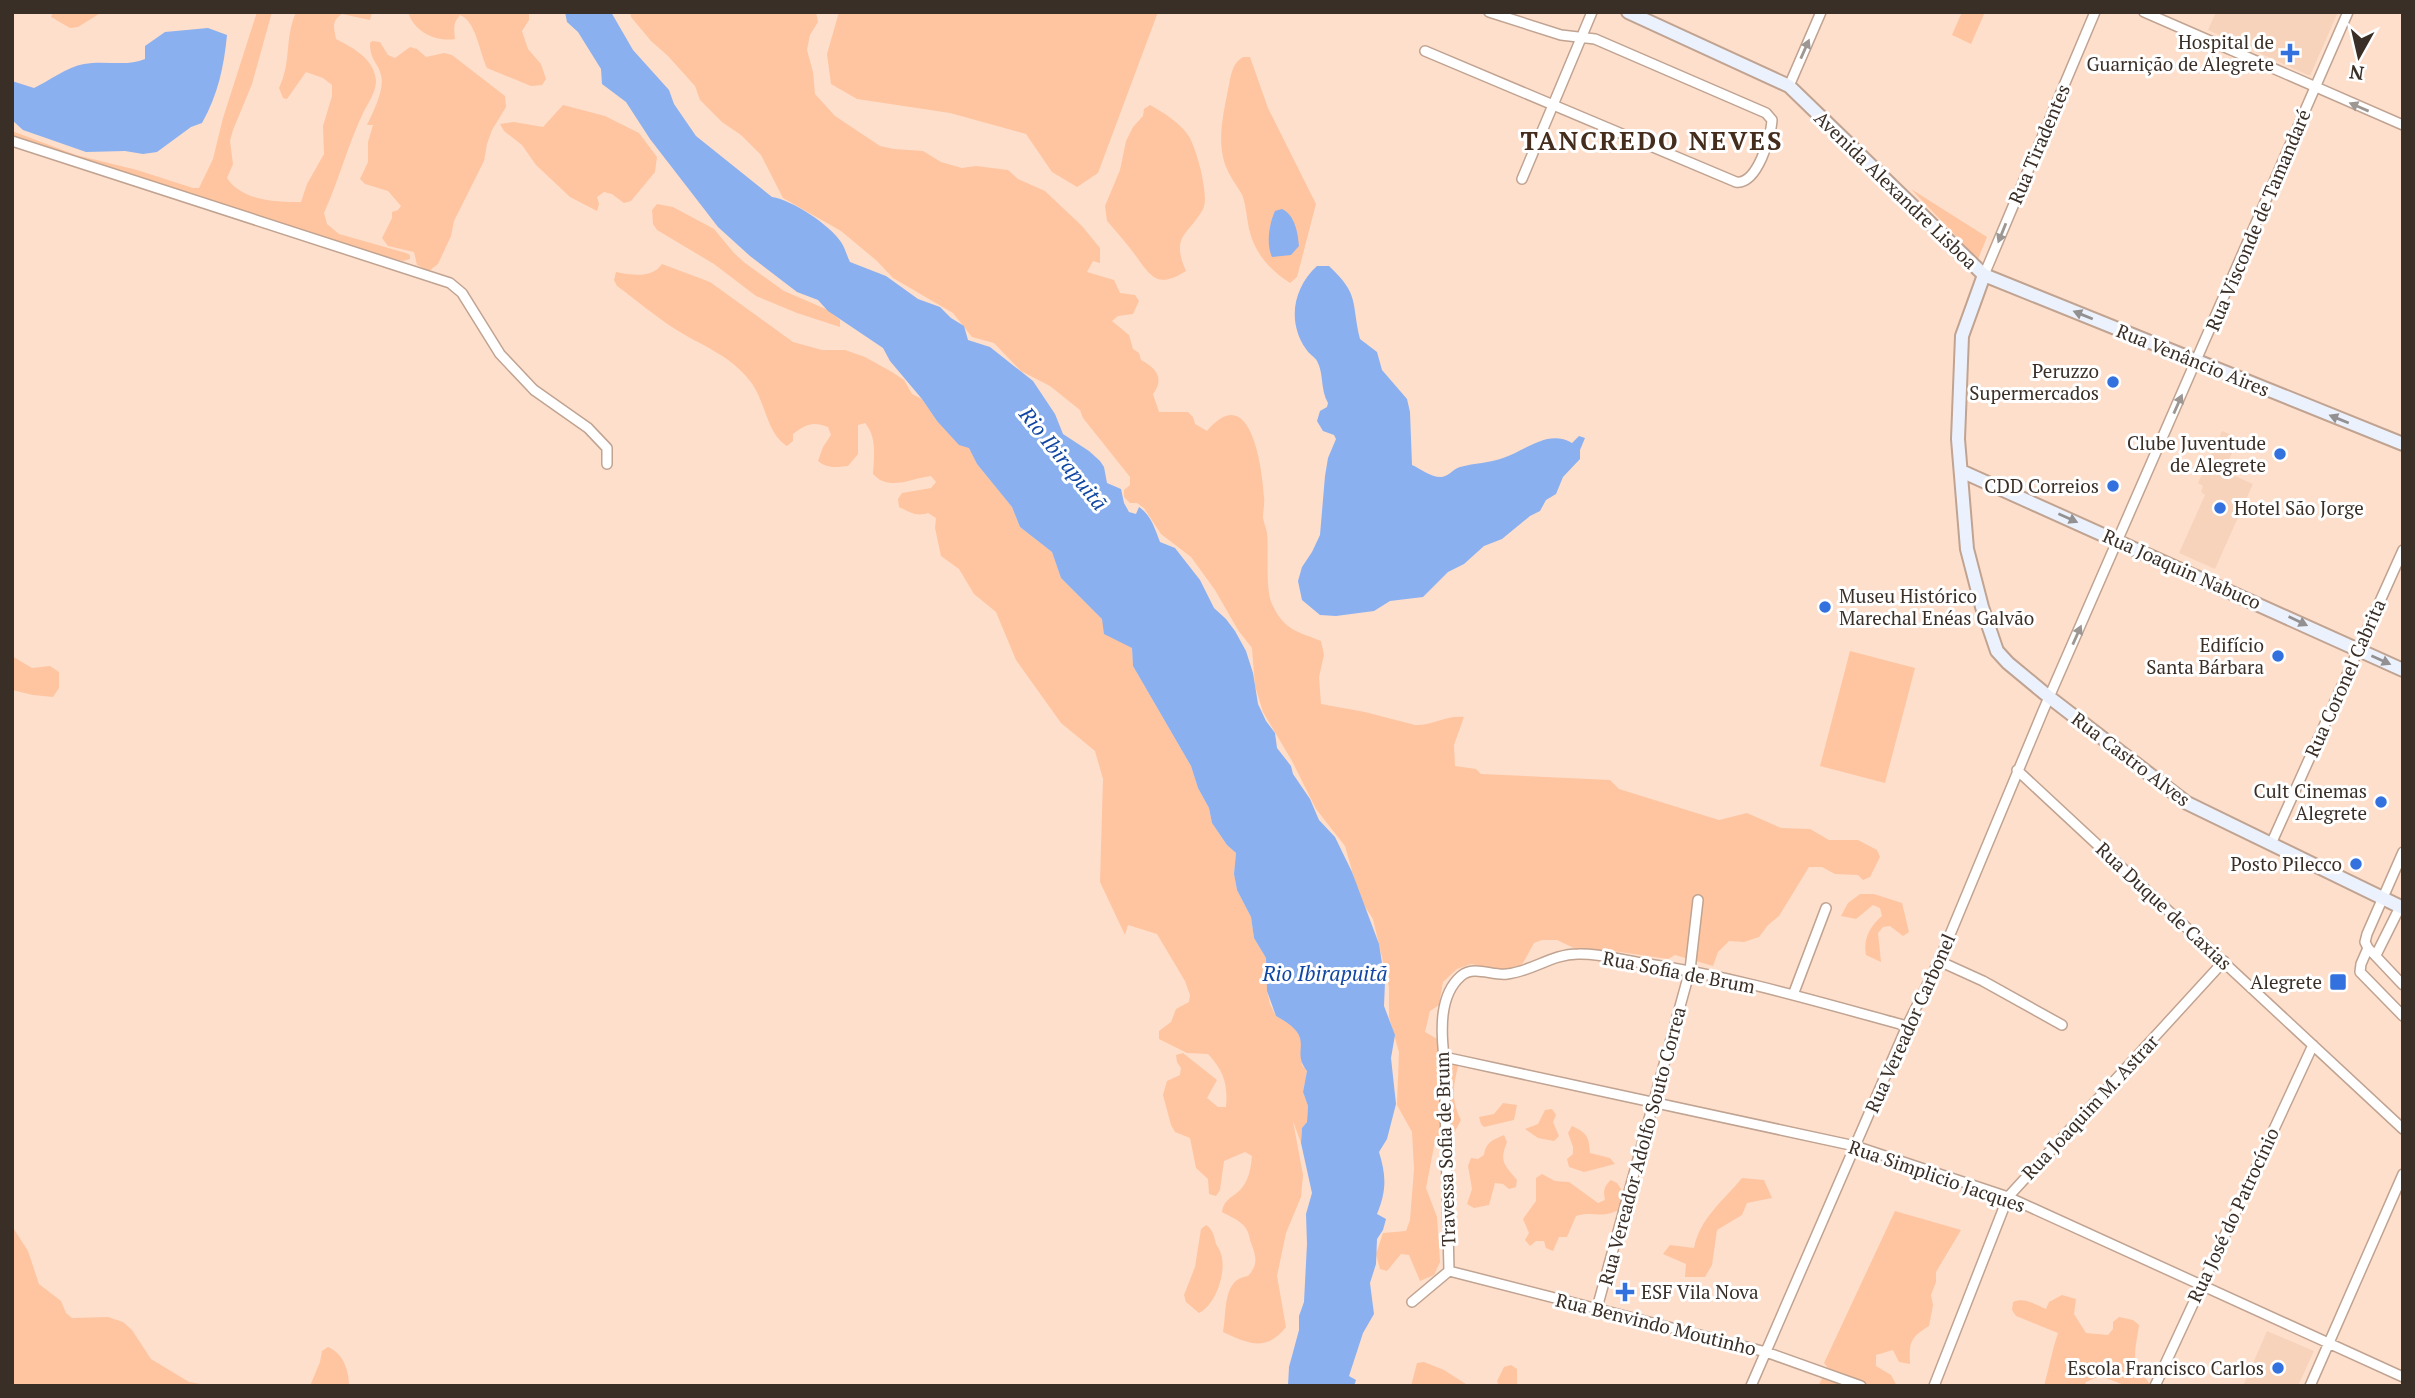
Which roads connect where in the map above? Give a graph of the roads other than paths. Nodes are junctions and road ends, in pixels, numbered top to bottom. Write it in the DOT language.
graph roads {
  1 [pos="1489,12"];
  2 [pos="1592,12"];
  3 [pos="1628,12"];
  4 [pos="1821,12"];
  5 [pos="2095,12"];
  6 [pos="2144,12"];
  7 [pos="2348,12"];
  8 [pos="1581,37"];
  9 [pos="1425,51"];
  10 [pos="1789,86"];
  11 [pos="2315,88"];
  12 [pos="1554,105"];
  13 [pos="2403,125"];
  14 [pos="12,141"];
  15 [pos="1522,179"];
  16 [pos="1984,275"];
  17 [pos="2196,362"];
  18 [pos="2403,444"];
  19 [pos="607,464"];
  20 [pos="1961,471"];
  21 [pos="2118,540"];
  22 [pos="2403,550"];
  23 [pos="2358,650"];
  24 [pos="2403,670"];
  25 [pos="2049,697"];
  26 [pos="2017,770"];
  27 [pos="2271,844"];
  28 [pos="2403,852"];
  29 [pos="2382,898"];
  30 [pos="1698,900"];
  31 [pos="2401,907"];
  32 [pos="1826,908"];
  33 [pos="2368,948"];
  34 [pos="2376,955"];
  35 [pos="1939,961"];
  36 [pos="2224,961"];
  37 [pos="1690,970"];
  38 [pos="1455,982"];
  39 [pos="2403,985"];
  40 [pos="1793,995"];
  41 [pos="2403,1016"];
  42 [pos="2062,1025"];
  43 [pos="1907,1026"];
  44 [pos="2313,1045"];
  45 [pos="1444,1057"];
  46 [pos="1653,1101"];
  47 [pos="2403,1129"];
  48 [pos="1855,1146"];
  49 [pos="2403,1174"];
  50 [pos="2008,1197"];
  51 [pos="1449,1271"];
  52 [pos="2200,1285"];
  53 [pos="1412,1301"];
  54 [pos="1597,1308"];
  55 [pos="2328,1343"];
  56 [pos="1766,1352"];
  57 [pos="2403,1377"];
  58 [pos="1751,1386"];
  59 [pos="1861,1386"];
  60 [pos="1934,1386"];
  61 [pos="2155,1386"];
  62 [pos="2310,1386"];
  1 -- 8 [label="street"];
  2 -- 8 [label="street"];
  3 -- 10 [label="street, Avenida Alexandre Lisboa"];
  10 -- 4 [label="street, one-way"];
  5 -- 16 [label="street, Rua Tiradentes, one-way"];
  6 -- 11 [label="street"];
  7 -- 11 [label="street, Rua Visconde de Tamandaré"];
  8 -- 12 [label="street"];
  8 -- 12 [label="street"];
  9 -- 12 [label="street"];
  10 -- 16 [label="street, Avenida Alexandre Lisboa"];
  13 -- 11 [label="street, one-way"];
  11 -- 17 [label="street, Rua Visconde de Tamandaré"];
  12 -- 15 [label="street"];
  14 -- 19 [label="street"];
  17 -- 16 [label="street, Rua Venâncio Aires, one-way"];
  16 -- 20 [label="street, Avenida Alexandre Lisboa"];
  18 -- 17 [label="street, Rua Venâncio Aires, one-way"];
  21 -- 17 [label="street, Rua Visconde de Tamandaré, one-way"];
  20 -- 21 [label="street, Rua Joaquin Nabuco, one-way"];
  20 -- 25 [label="street, Avenida Alexandre Lisboa"];
  21 -- 23 [label="street, Rua Joaquin Nabuco, one-way"];
  25 -- 21 [label="street, Rua Visconde de Tamandaré, one-way"];
  22 -- 23 [label="street, Rua Coronel Cabrita"];
  23 -- 24 [label="street, Rua Joaquin Nabuco, one-way"];
  23 -- 27 [label="street, Rua Coronel Cabrita"];
  25 -- 26 [label="street, Rua Vereador Carbonel"];
  25 -- 27 [label="street, Rua Castro Alves"];
  26 -- 35 [label="street, Rua Vereador Carbonel"];
  26 -- 36 [label="street, Rua Duque de Caxias"];
  27 -- 29 [label="street, Rua Castro Alves"];
  28 -- 29 [label="street"];
  29 -- 31 [label="street, Rua Castro Alves"];
  29 -- 33 [label="street"];
  30 -- 37 [label="street, Rua Vereador Adolfo Souto Correa"];
  31 -- 34 [label="street"];
  32 -- 40 [label="street"];
  33 -- 34 [label="street"];
  33 -- 41 [label="street"];
  34 -- 39 [label="street"];
  35 -- 42 [label="street"];
  35 -- 43 [label="street, Rua Vereador Carbonel"];
  36 -- 44 [label="street, Rua Duque de Caxias"];
  36 -- 50 [label="street, Rua Joaquim M. Astrar"];
  37 -- 38 [label="street, Rua Sofia de Brum"];
  37 -- 40 [label="street, Rua Sofia de Brum"];
  37 -- 46 [label="street, Rua Vereador Adolfo Souto Correa"];
  38 -- 45 [label="street, Travessa Sofia de Brum"];
  40 -- 43 [label="street, Rua Sofia de Brum"];
  43 -- 48 [label="street, Rua Vereador Carbonel"];
  44 -- 47 [label="street, Rua Duque de Caxias"];
  44 -- 52 [label="street, Rua José do Patrocínio"];
  45 -- 46 [label="street, Rua Simplicio Jacques"];
  45 -- 51 [label="street, Travessa Sofia de Brum"];
  46 -- 48 [label="street, Rua Simplicio Jacques"];
  46 -- 54 [label="street, Rua Vereador Adolfo Souto Correa"];
  48 -- 50 [label="street, Rua Simplicio Jacques"];
  48 -- 56 [label="street, Rua Vereador Carbonel"];
  49 -- 55 [label="street"];
  50 -- 52 [label="street, Rua Simplicio Jacques"];
  50 -- 60 [label="street, Rua Joaquim M. Astrar"];
  51 -- 53 [label="street, Travessa Sofia de Brum"];
  51 -- 54 [label="street, Rua Benvindo Moutinho"];
  52 -- 55 [label="street, Rua Simplicio Jacques"];
  52 -- 61 [label="street, Rua José do Patrocínio"];
  54 -- 56 [label="street, Rua Benvindo Moutinho"];
  55 -- 57 [label="street, Rua Simplicio Jacques"];
  55 -- 62 [label="street"];
  56 -- 58 [label="street, Rua Vereador Carbonel"];
  56 -- 59 [label="street, Rua Benvindo Moutinho"];
}
